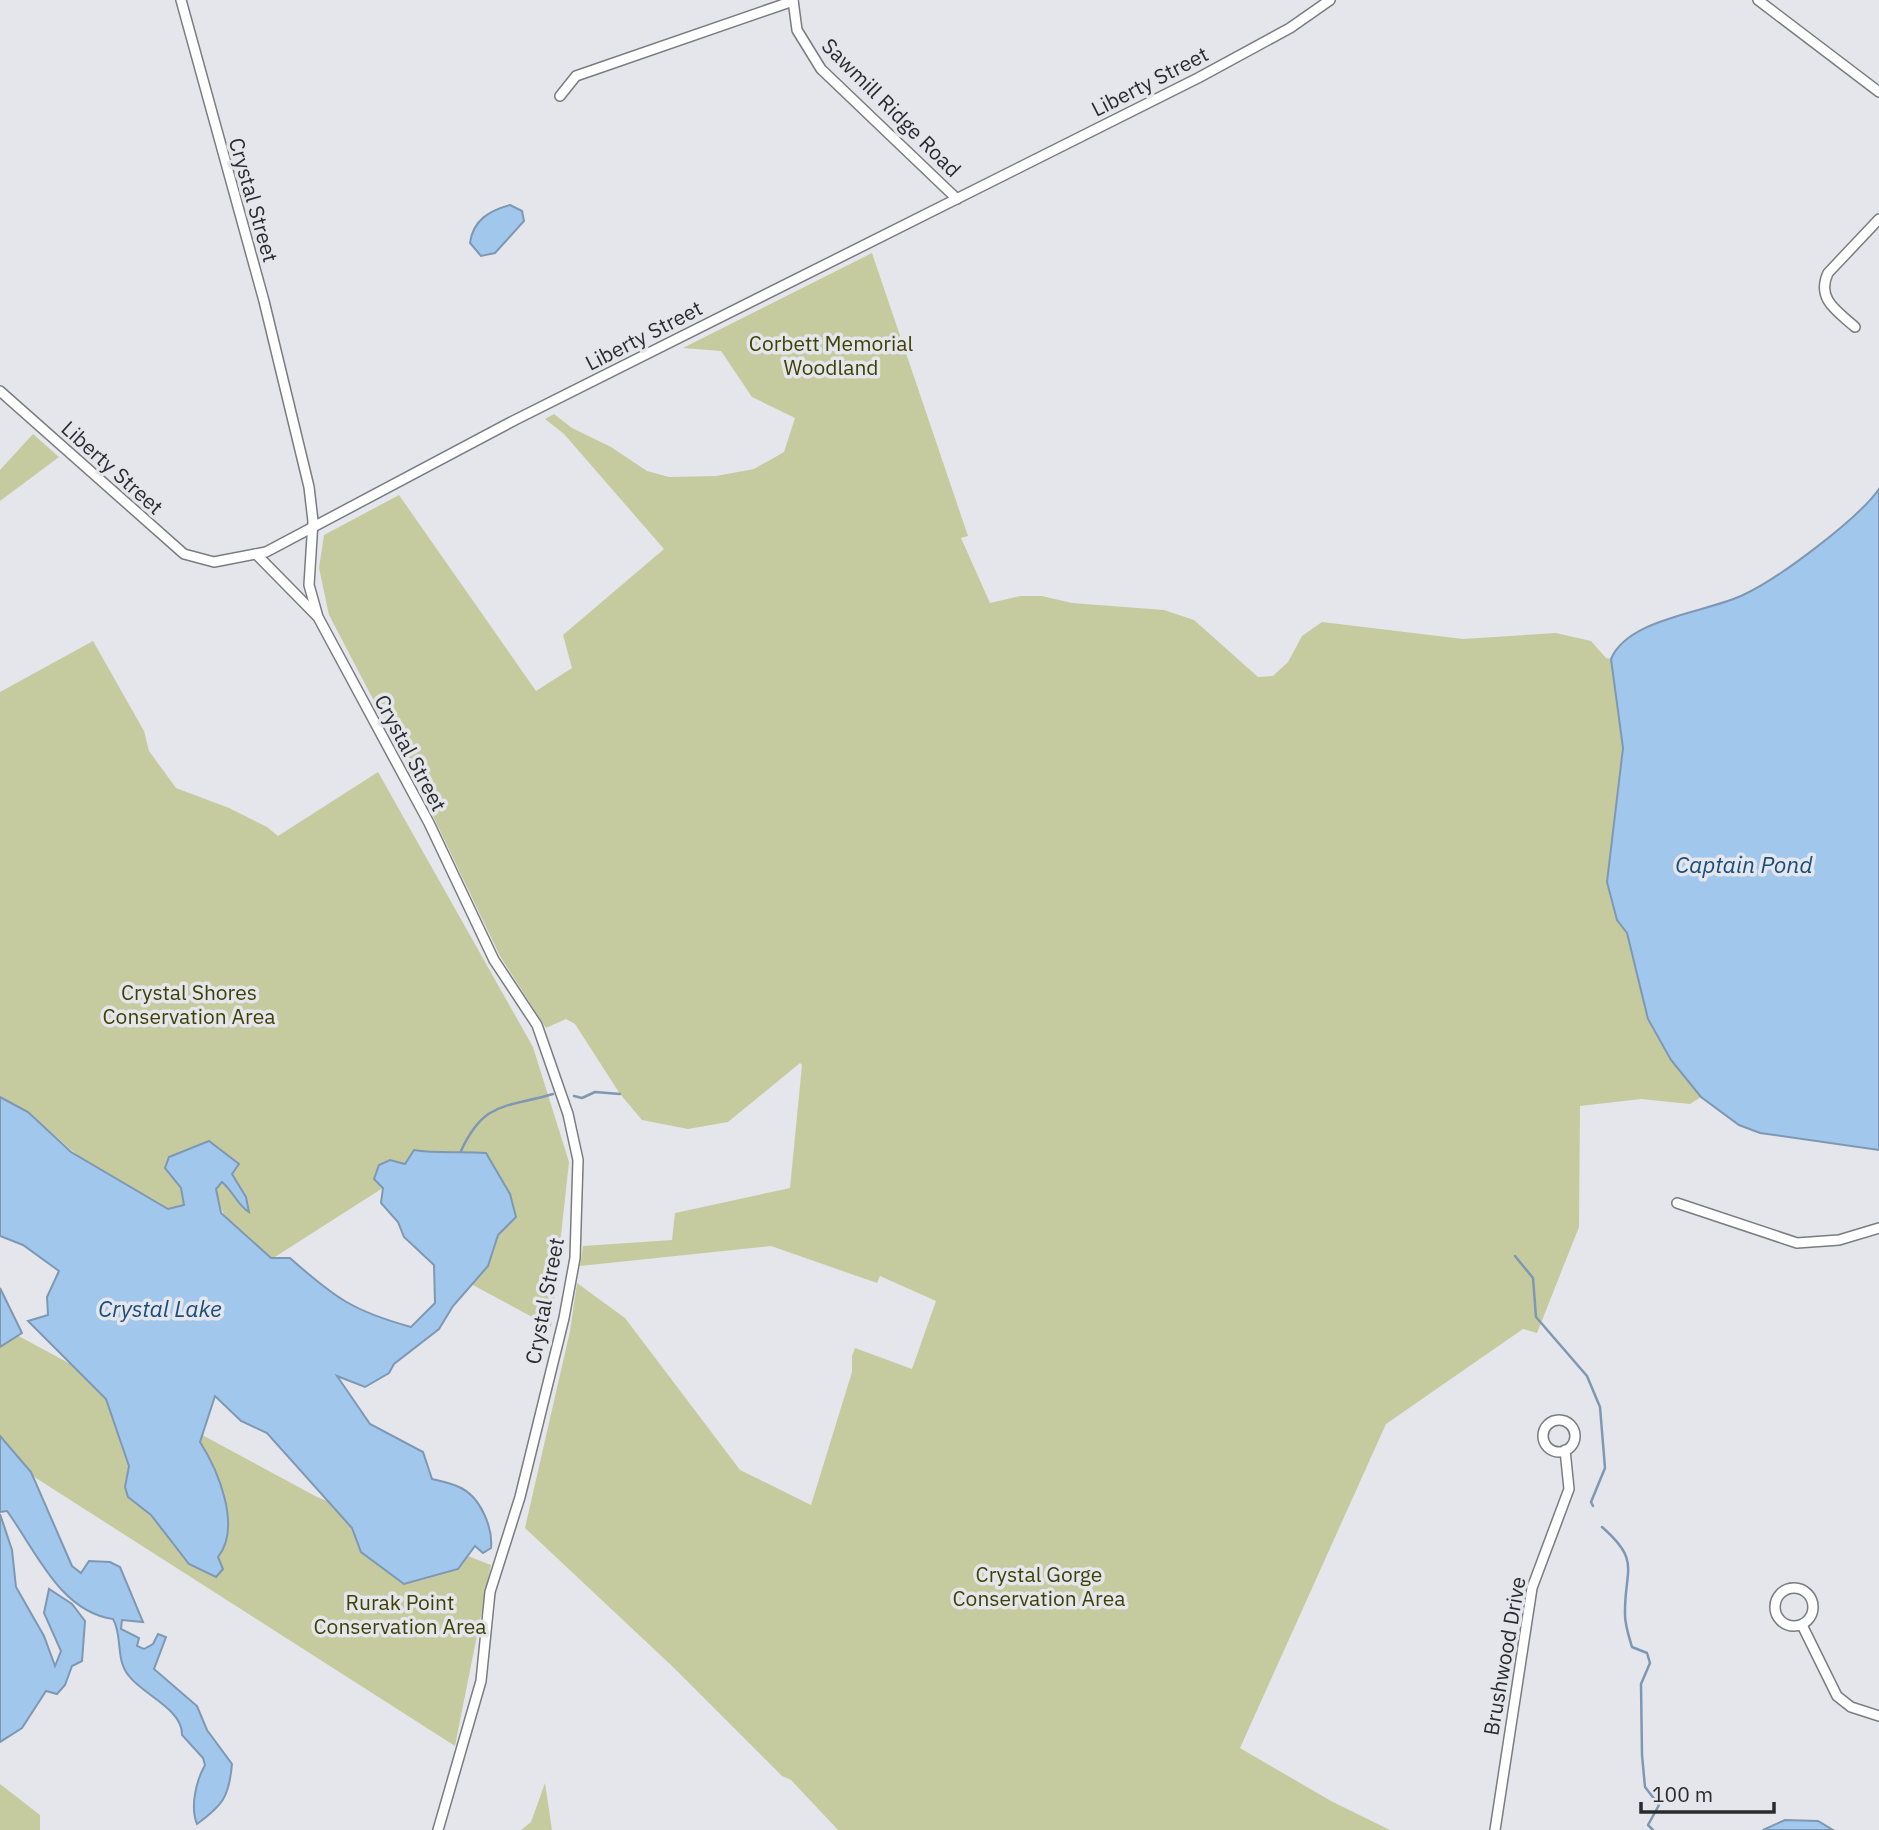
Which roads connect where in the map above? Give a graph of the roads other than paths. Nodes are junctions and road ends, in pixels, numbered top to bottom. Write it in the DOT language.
graph roads {
  1 [pos="181,0"];
  2 [pos="1330,0"];
  3 [pos="1758,0"];
  4 [pos="793,1"];
  5 [pos="1879,92"];
  6 [pos="560,96"];
  7 [pos="957,199"];
  8 [pos="1879,219"];
  9 [pos="1855,327"];
  10 [pos="0,390"];
  11 [pos="313,527"];
  12 [pos="256,554"];
  13 [pos="318,617"];
  14 [pos="1677,1203"];
  15 [pos="1879,1228"];
  16 [pos="1565,1450"];
  17 [pos="1802,1625"];
  18 [pos="1879,1716"];
  19 [pos="438,1830"];
  20 [pos="1495,1830"];
  1 -- 11 [label="street, Crystal Street"];
  2 -- 7 [label="street, Liberty Street"];
  3 -- 5 [label="street"];
  4 -- 6 [label="street"];
  4 -- 7 [label="street, Sawmill Ridge Road"];
  7 -- 11 [label="street, Liberty Street"];
  8 -- 9 [label="street"];
  10 -- 12 [label="street, Liberty Street"];
  11 -- 12 [label="street, Liberty Street"];
  11 -- 13 [label="street, Crystal Street"];
  12 -- 13 [label="street, Crystal Street"];
  13 -- 19 [label="street, Crystal Street"];
  14 -- 15 [label="street"];
  16 -- 20 [label="street, Brushwood Drive"];
  17 -- 17 [label="street"];
  17 -- 18 [label="street"];
}
